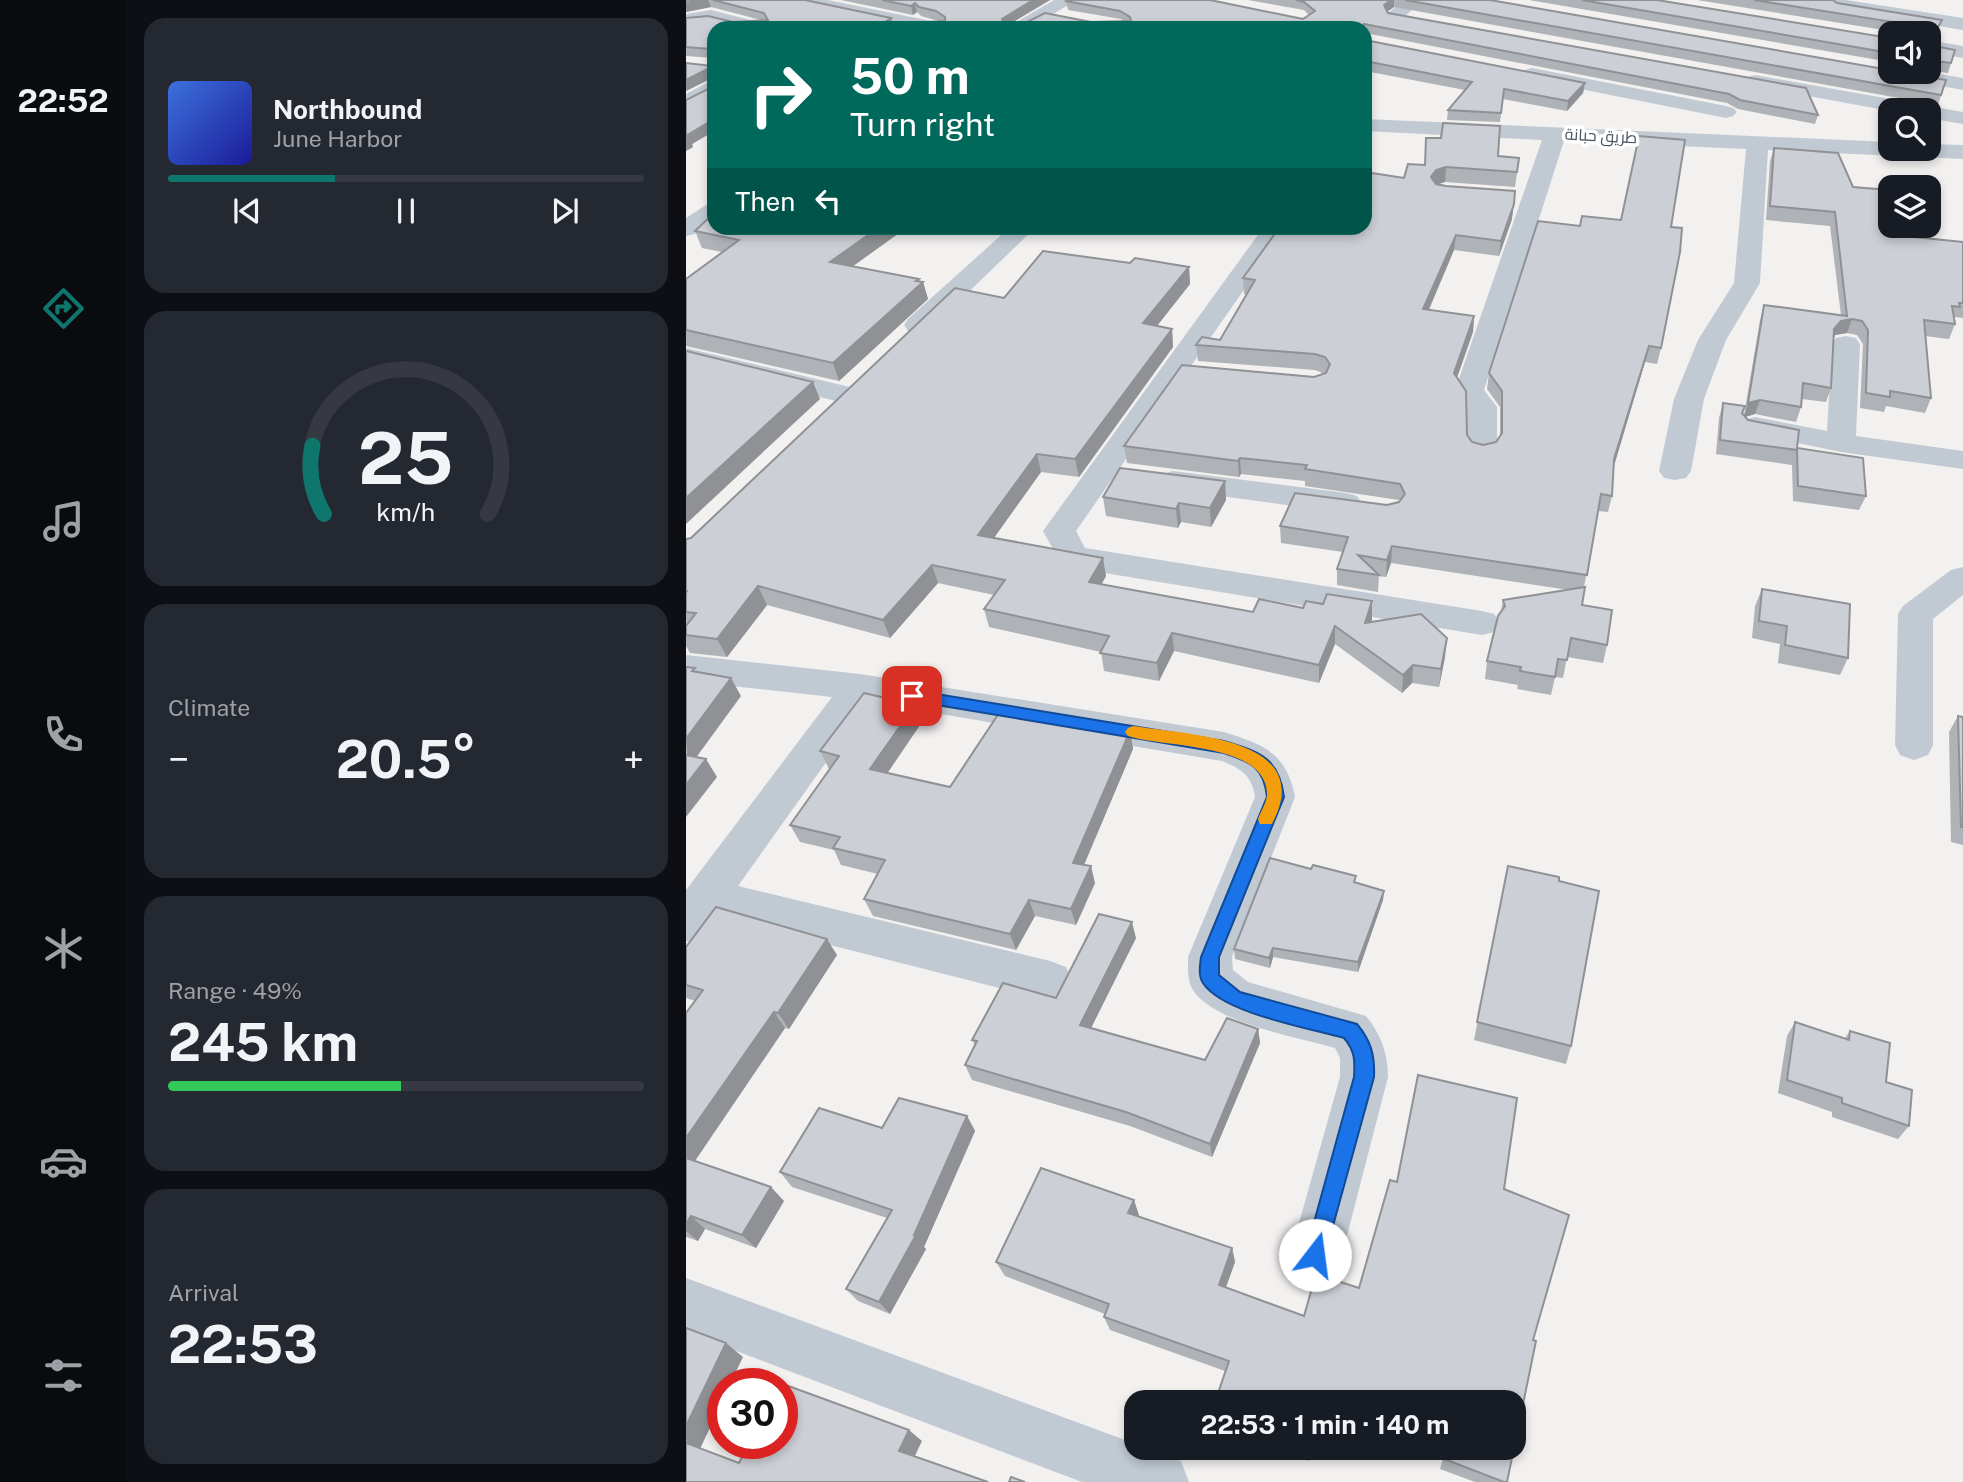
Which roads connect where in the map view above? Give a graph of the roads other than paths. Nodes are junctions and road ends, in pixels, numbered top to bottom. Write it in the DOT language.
graph roads {
  1 [pos="1414,0"];
  2 [pos="1812,0"];
  3 [pos="928,5"];
  4 [pos="806,6"];
  5 [pos="1068,9"];
  6 [pos="686,20"];
  7 [pos="1421,20"];
  8 [pos="738,21"];
  9 [pos="875,21"];
  10 [pos="895,21"];
  11 [pos="1028,21"];
  12 [pos="1963,24"];
  13 [pos="1941,47"];
  14 [pos="1963,50"];
  15 [pos="1532,52"];
  16 [pos="707,77"];
  17 [pos="1742,79"];
  18 [pos="1941,80"];
  19 [pos="1963,84"];
  20 [pos="686,103"];
  21 [pos="1878,103"];
  22 [pos="1726,113"];
  23 [pos="1941,114"];
  24 [pos="1963,118"];
  25 [pos="1372,125"];
  26 [pos="1555,134"];
  27 [pos="1757,143"];
  28 [pos="1963,152"];
  29 [pos="707,215"];
  30 [pos="686,229"];
  31 [pos="1015,235"];
  32 [pos="1271,235"];
  33 [pos="1846,344"];
  34 [pos="894,348"];
  35 [pos="686,356"];
  36 [pos="844,394"];
  37 [pos="1755,426"];
  38 [pos="1841,443"];
  39 [pos="1482,450"];
  40 [pos="1963,460"];
  41 [pos="1675,471"];
  42 [pos="1124,475"];
  43 [pos="1372,507"];
  44 [pos="1963,578"];
  45 [pos="1482,623"];
  46 [pos="686,667"];
  47 [pos="860,687"];
  48 [pos="1914,745"];
  49 [pos="696,910"];
  50 [pos="1050,981"];
  51 [pos="1315,1255"];
  52 [pos="686,1305"];
  53 [pos="1160,1482"];
  1 -- 7 [label="street"];
  2 -- 12 [label="street"];
  3 -- 10 [label="street"];
  4 -- 9 [label="street"];
  5 -- 11 [label="street"];
  6 -- 8 [label="street"];
  13 -- 14 [label="street"];
  15 -- 22 [label="street"];
  16 -- 20 [label="street"];
  17 -- 21 [label="street"];
  18 -- 19 [label="street"];
  23 -- 24 [label="street"];
  25 -- 26 [label="street, طريق حبانة"];
  26 -- 27 [label="street, طريق حبانة"];
  26 -- 39 [label="street"];
  27 -- 28 [label="street, طريق حبانة"];
  27 -- 41 [label="street"];
  29 -- 30 [label="street"];
  31 -- 34 [label="street"];
  32 -- 42 [label="street"];
  33 -- 38 [label="street"];
  35 -- 36 [label="street"];
  37 -- 38 [label="street"];
  38 -- 40 [label="street"];
  42 -- 43 [label="street"];
  42 -- 45 [label="street"];
  44 -- 48 [label="street"];
  46 -- 47 [label="street"];
  47 -- 49 [label="street"];
  47 -- 51 [label="street"];
  49 -- 50 [label="street"];
  52 -- 53 [label="street"];
}
